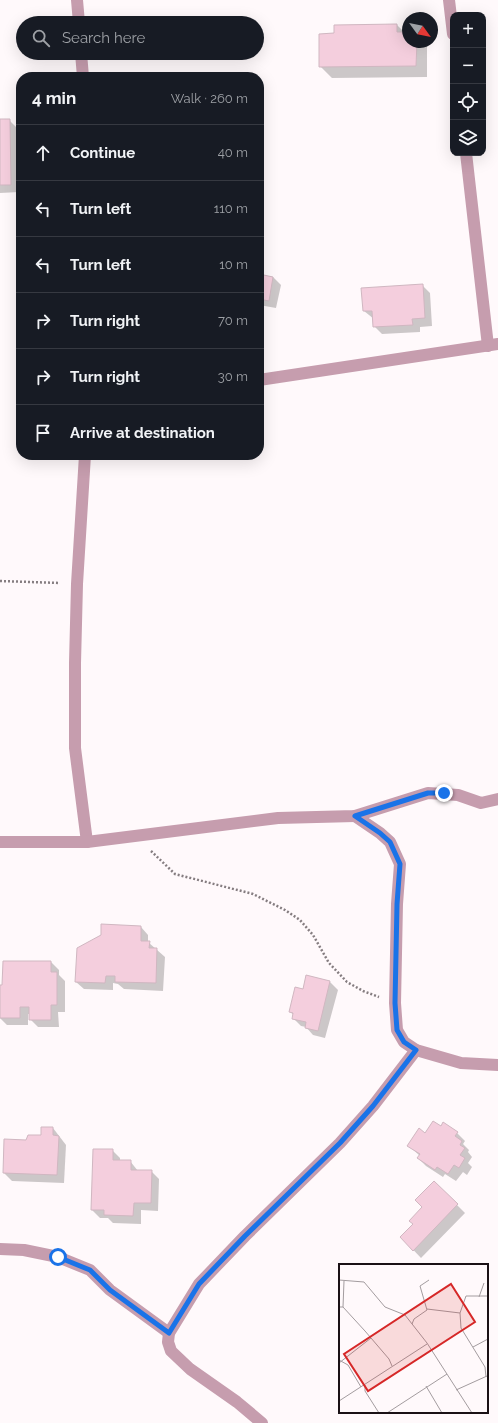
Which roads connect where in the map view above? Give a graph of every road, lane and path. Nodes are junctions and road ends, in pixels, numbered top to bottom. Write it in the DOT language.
graph roads {
  1 [pos="449,0"];
  2 [pos="75,1"];
  3 [pos="450,12"];
  4 [pos="78,16"];
  5 [pos="82,60"];
  6 [pos="83,72"];
  7 [pos="466,156"];
  8 [pos="493,345"];
  9 [pos="264,379"];
  10 [pos="85,460"];
  11 [pos="0,581"];
  12 [pos="77,584"];
  13 [pos="498,799"];
  14 [pos="355,816"];
  15 [pos="138,836"];
  16 [pos="0,842"];
  17 [pos="87,842"];
  18 [pos="395,1003"];
  19 [pos="416,1050"];
  20 [pos="498,1065"];
  21 [pos="0,1249"];
  22 [pos="169,1333"];
  23 [pos="262,1423"];
  1 -- 3 [label="street"];
  2 -- 4 [label="street"];
  5 -- 6 [label="street"];
  7 -- 8 [label="street"];
  8 -- 9 [label="street"];
  10 -- 12 [label="street"];
  11 -- 12 [label="path"];
  12 -- 17 [label="street"];
  13 -- 14 [label="street"];
  14 -- 15 [label="street"];
  14 -- 18 [label="street"];
  15 -- 17 [label="street"];
  15 -- 18 [label="path"];
  16 -- 17 [label="street"];
  18 -- 19 [label="street"];
  19 -- 20 [label="street"];
  19 -- 22 [label="street"];
  21 -- 22 [label="street"];
  22 -- 23 [label="street"];
}
